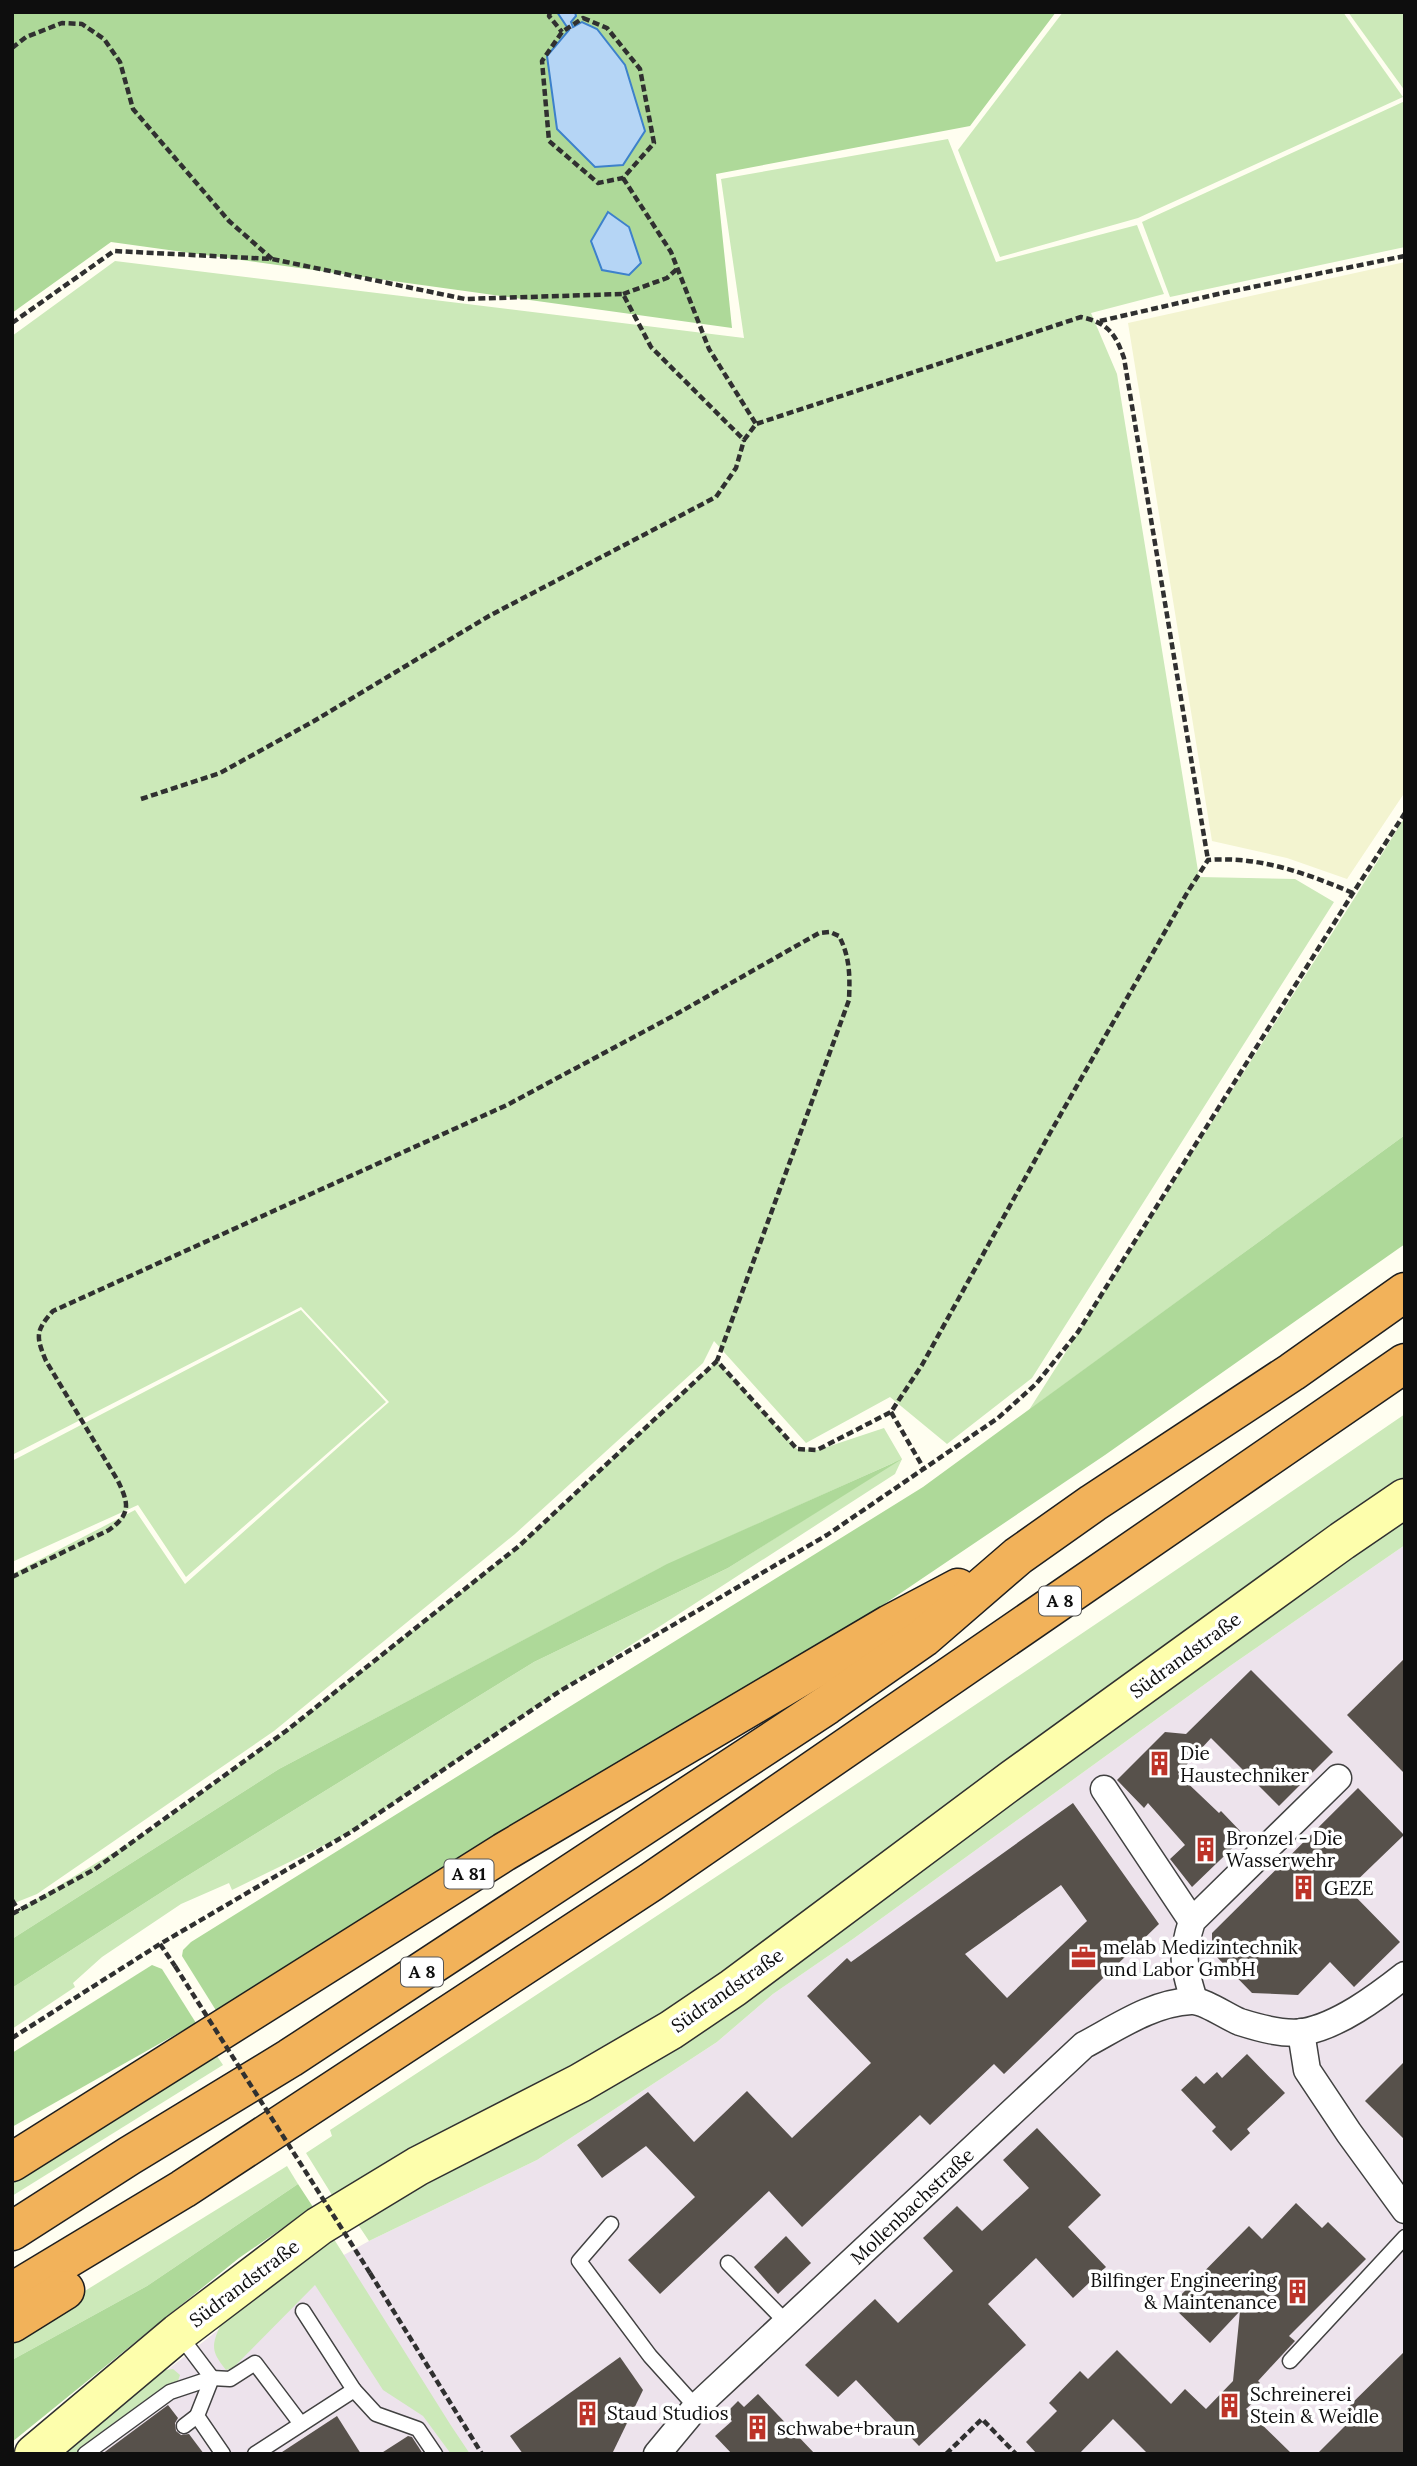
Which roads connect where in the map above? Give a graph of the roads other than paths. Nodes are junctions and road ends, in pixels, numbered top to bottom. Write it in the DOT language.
graph roads {
  1 [pos="1405,1292"];
  2 [pos="1405,1363"];
  3 [pos="1405,1498"];
  4 [pos="1018,1556"];
  5 [pos="1338,1778"];
  6 [pos="1104,1789"];
  7 [pos="1192,1921"];
  8 [pos="1405,1975"];
  9 [pos="1194,2000"];
  10 [pos="1301,2032"];
  11 [pos="12,2162"];
  12 [pos="1405,2210"];
  13 [pos="146,2211"];
  14 [pos="611,2224"];
  15 [pos="12,2231"];
  16 [pos="1405,2237"];
  17 [pos="728,2263"];
  18 [pos="12,2292"];
  19 [pos="303,2311"];
  20 [pos="12,2323"];
  21 [pos="787,2323"];
  22 [pos="178,2333"];
  23 [pos="1290,2361"];
  24 [pos="212,2378"];
  25 [pos="354,2390"];
  26 [pos="696,2407"];
  27 [pos="197,2416"];
  28 [pos="300,2424"];
  29 [pos="184,2426"];
  30 [pos="36,2453"];
  31 [pos="85,2454"];
  32 [pos="223,2454"];
  33 [pos="255,2454"];
  34 [pos="435,2454"];
  35 [pos="657,2454"];
  1 -- 4 [label="highway, A 8"];
  2 -- 13 [label="highway, A 8"];
  3 -- 22 [label="main road, Südrandstraße"];
  4 -- 11 [label="highway, A 81"];
  4 -- 15 [label="highway, A 8"];
  5 -- 7 [label="street"];
  6 -- 7 [label="street"];
  7 -- 9 [label="street"];
  8 -- 10 [label="street"];
  9 -- 10 [label="street"];
  9 -- 21 [label="street, Mollenbachstraße"];
  10 -- 12 [label="street"];
  13 -- 18 [label="highway, A 8"];
  13 -- 20 [label="highway"];
  14 -- 26 [label="lane"];
  16 -- 23 [label="lane"];
  17 -- 21 [label="lane"];
  19 -- 25 [label="lane"];
  21 -- 26 [label="street, Mollenbachstraße"];
  22 -- 24 [label="lane"];
  22 -- 30 [label="main road, Südrandstraße"];
  24 -- 27 [label="lane"];
  24 -- 28 [label="lane"];
  24 -- 31 [label="lane"];
  25 -- 28 [label="lane"];
  25 -- 34 [label="lane"];
  26 -- 35 [label="street, Mollenbachstraße"];
  27 -- 29 [label="lane"];
  27 -- 32 [label="lane"];
  28 -- 33 [label="lane"];
}
